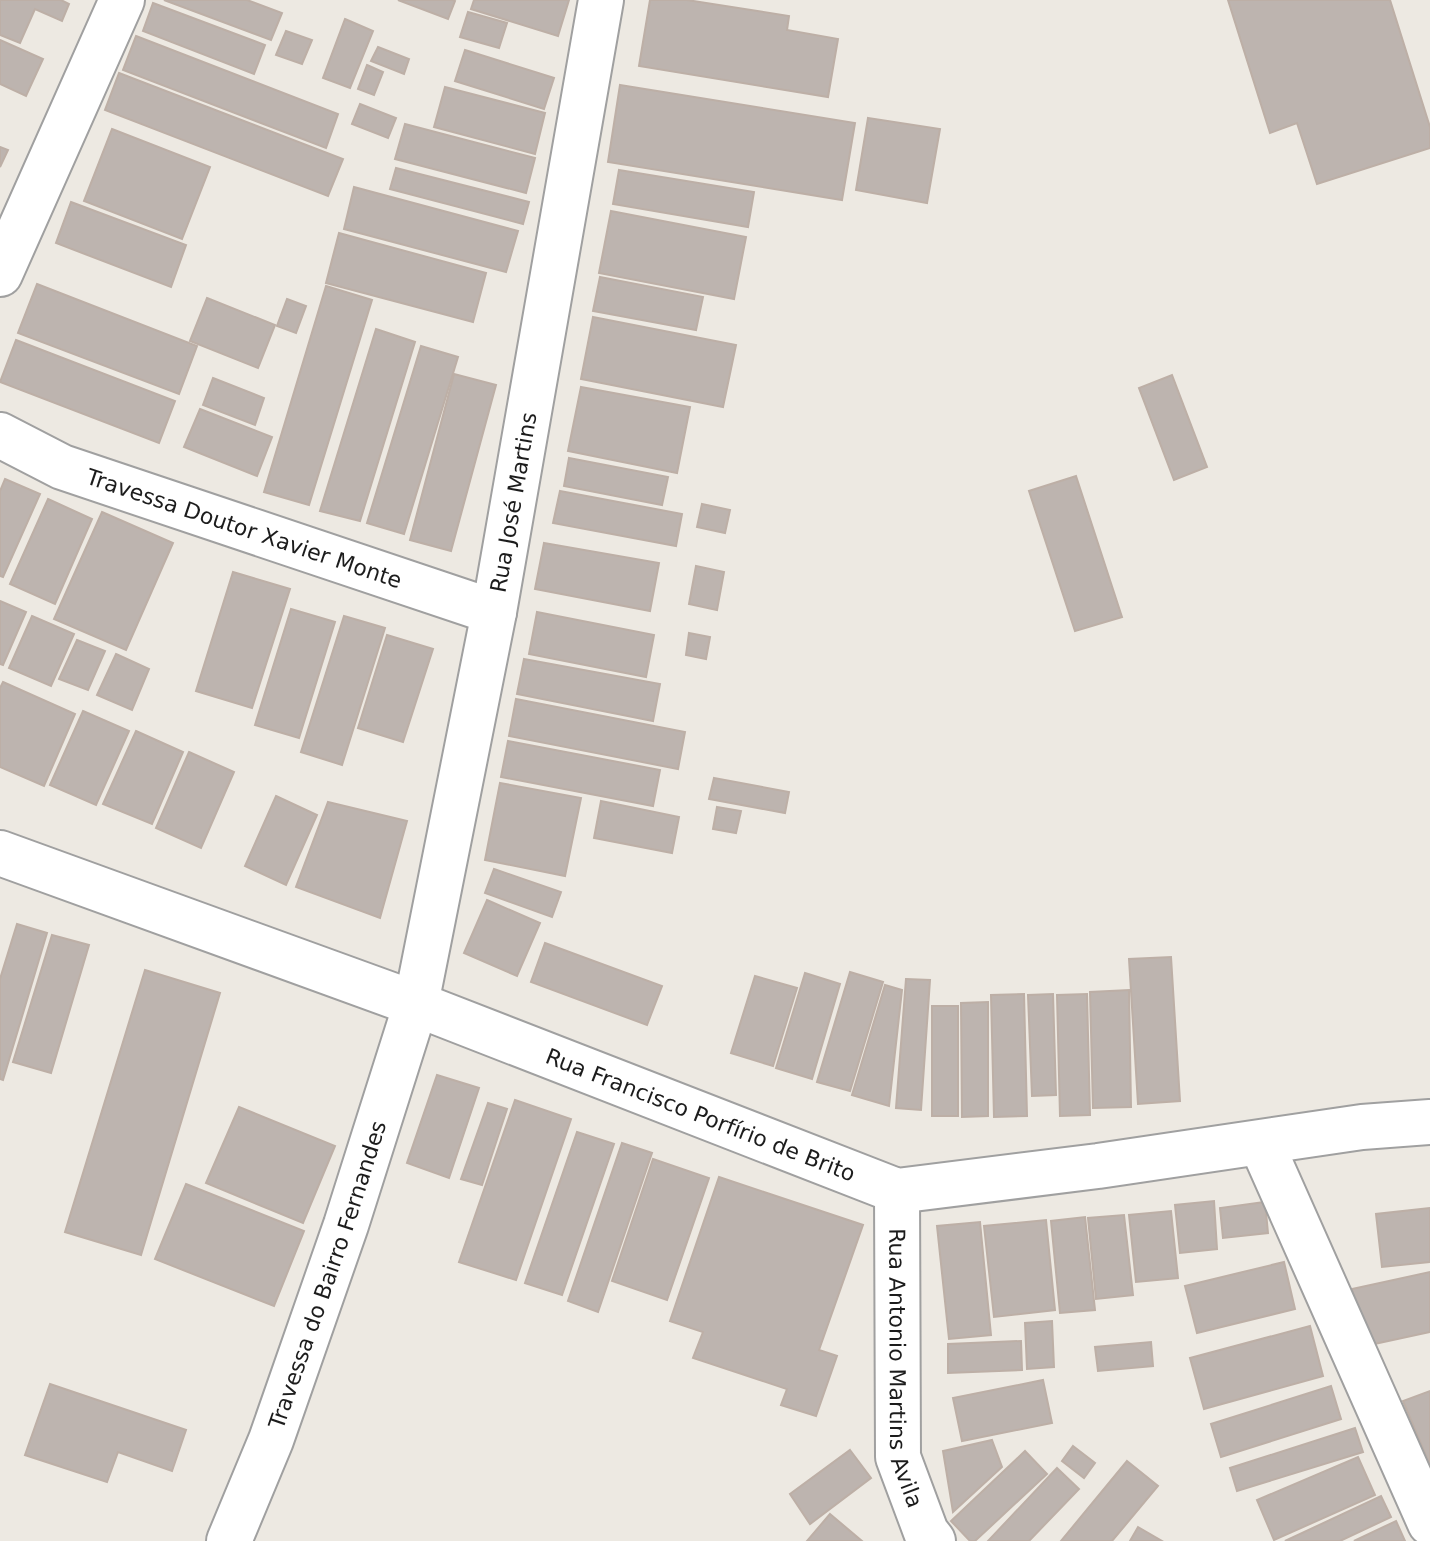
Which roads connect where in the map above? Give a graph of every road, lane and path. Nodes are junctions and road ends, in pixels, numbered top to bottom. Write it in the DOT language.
graph roads {
  1 [pos="122,0"];
  2 [pos="601,0"];
  3 [pos="0,274"];
  4 [pos="0,435"];
  5 [pos="494,612"];
  6 [pos="0,853"];
  7 [pos="416,1004"];
  8 [pos="1430,1122"];
  9 [pos="1261,1143"];
  10 [pos="897,1191"];
  11 [pos="1430,1523"];
  12 [pos="229,1541"];
  13 [pos="933,1541"];
  1 -- 3 [label="street"];
  2 -- 5 [label="street, Rua José Martins"];
  4 -- 5 [label="street, Travessa Doutor Xavier Monte"];
  5 -- 7 [label="street, Rua José Martins"];
  6 -- 7 [label="street, Rua Francisco Porfírio de Brito"];
  7 -- 10 [label="street, Rua Francisco Porfírio de Brito"];
  7 -- 12 [label="street, Travessa do Bairro Fernandes"];
  8 -- 9 [label="street, Rua Francisco Porfírio de Brito"];
  9 -- 10 [label="street, Rua Francisco Porfírio de Brito"];
  9 -- 11 [label="street"];
  10 -- 13 [label="street, Rua Antonio Martins Avila"];
}
